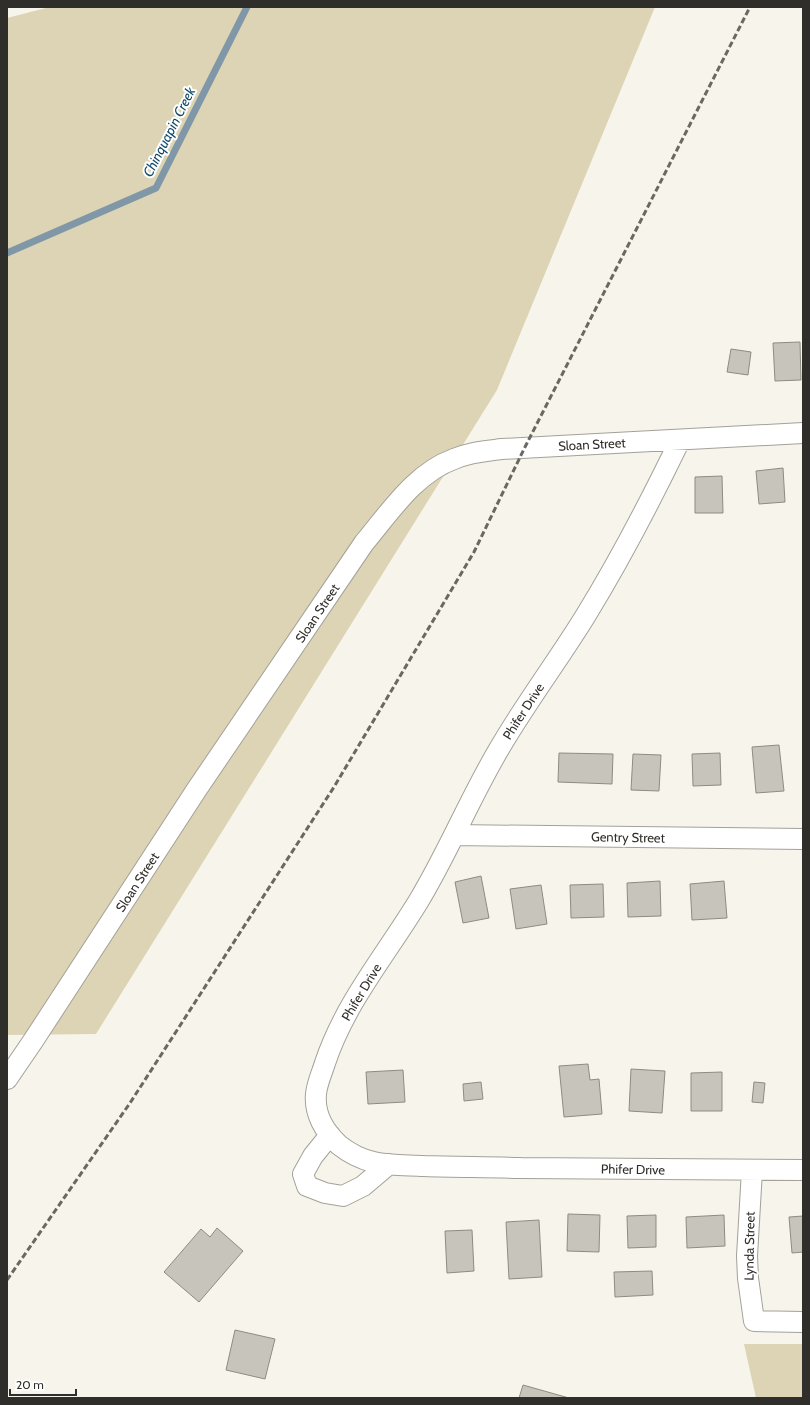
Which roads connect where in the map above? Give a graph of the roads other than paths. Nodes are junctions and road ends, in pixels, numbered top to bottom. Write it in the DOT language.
graph roads {
  1 [pos="803,433"];
  2 [pos="680,440"];
  3 [pos="454,835"];
  4 [pos="803,839"];
  5 [pos="7,1079"];
  6 [pos="330,1135"];
  7 [pos="389,1164"];
  8 [pos="752,1170"];
  9 [pos="803,1170"];
  10 [pos="803,1322"];
  1 -- 2 [label="street, Sloan Street"];
  2 -- 3 [label="street, Phifer Drive"];
  2 -- 5 [label="street, Sloan Street"];
  3 -- 4 [label="street, Gentry Street"];
  3 -- 6 [label="street, Phifer Drive"];
  6 -- 7 [label="street, Phifer Drive"];
  6 -- 7 [label="street"];
  7 -- 8 [label="street, Phifer Drive"];
  8 -- 9 [label="street, Phifer Drive"];
  8 -- 10 [label="street, Lynda Street"];
}
